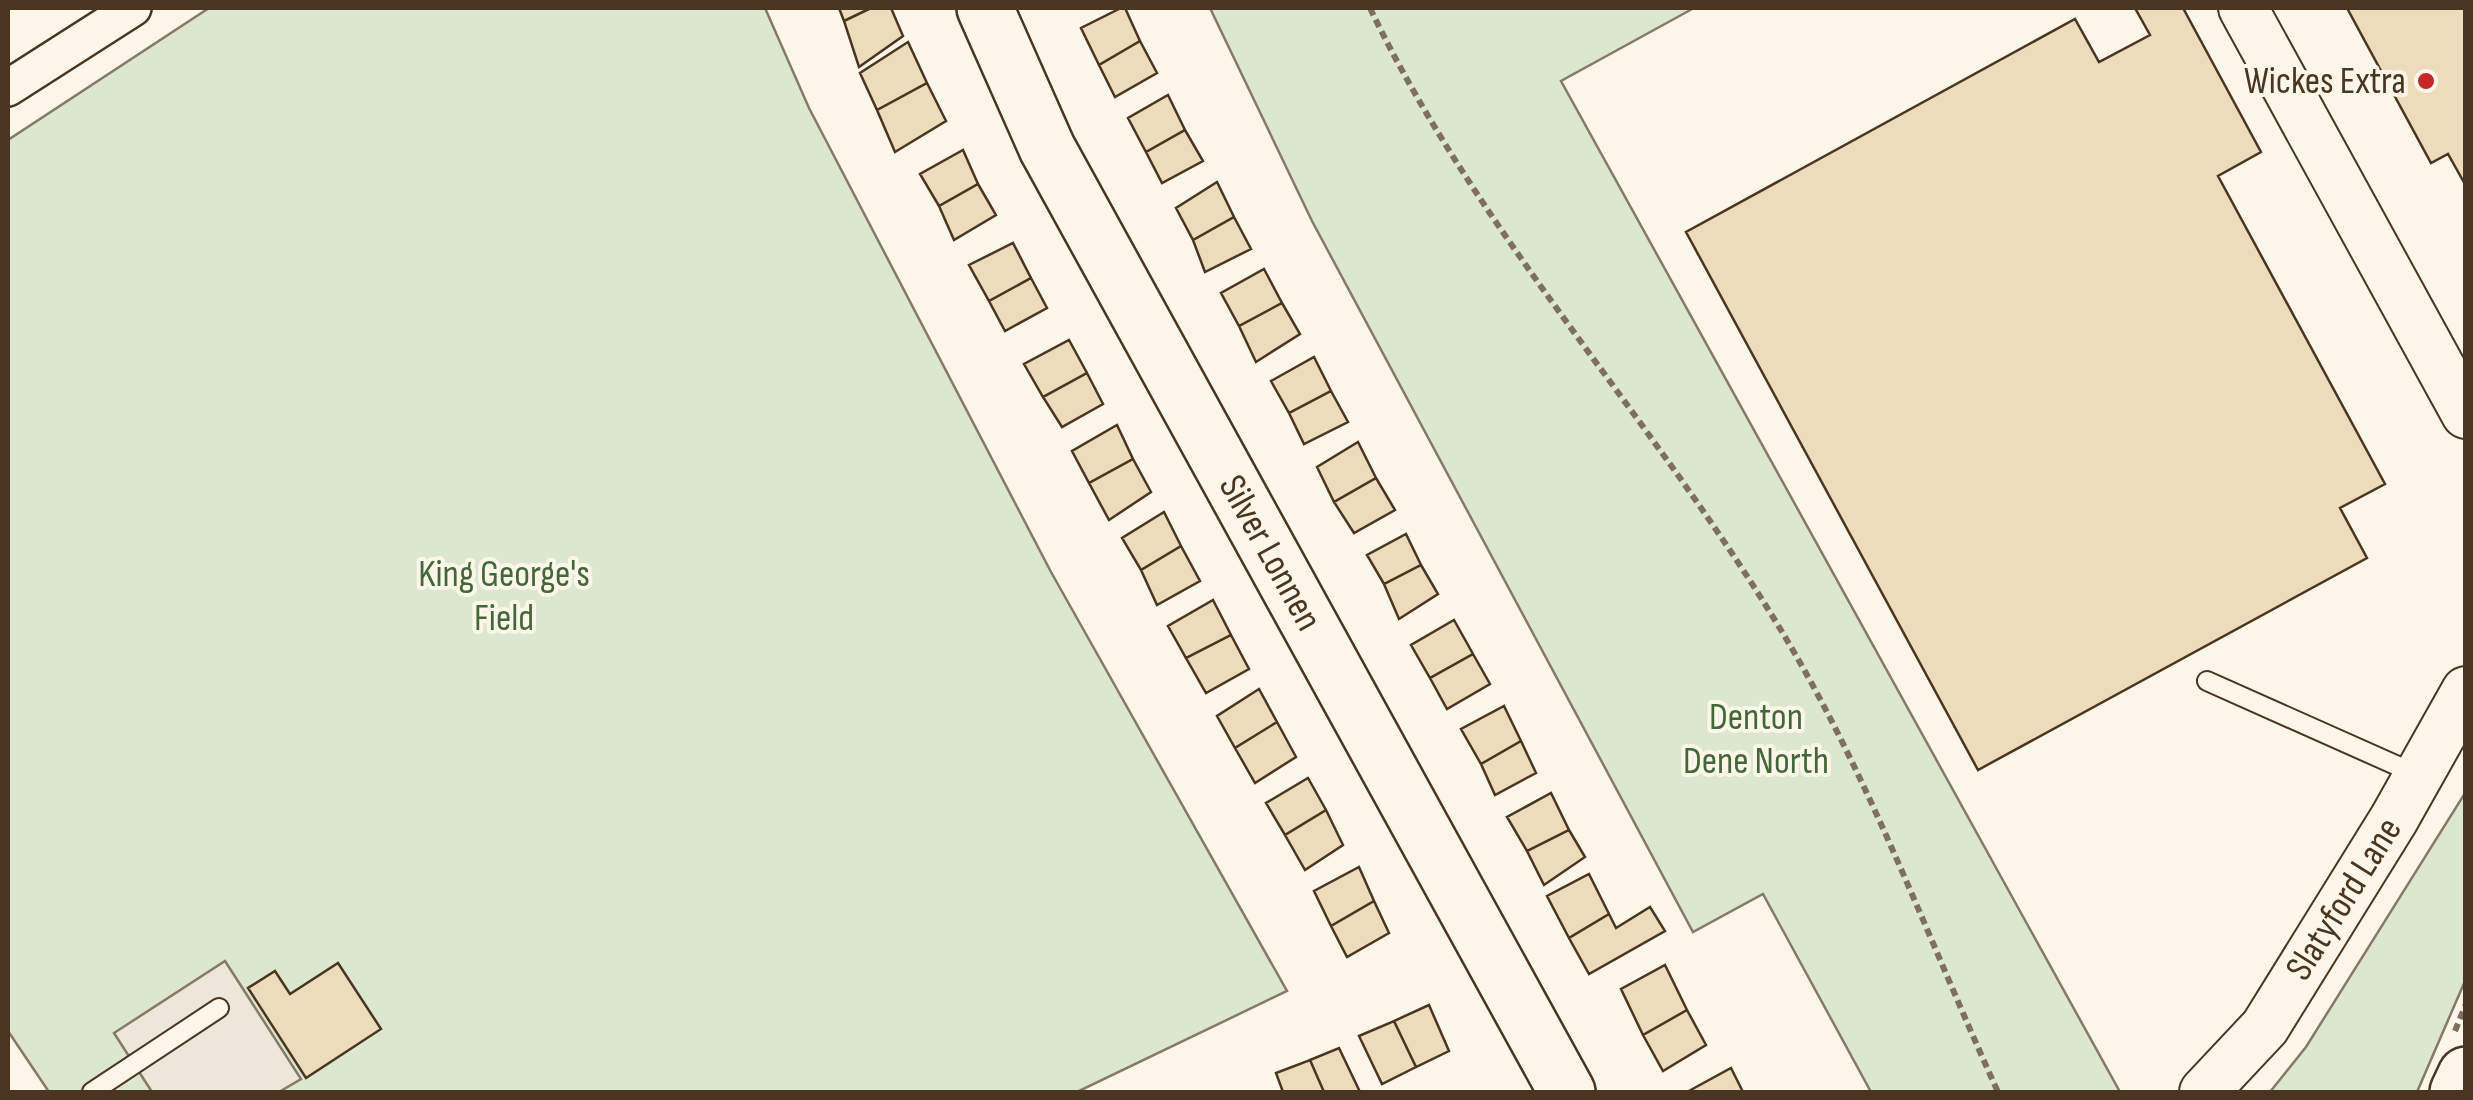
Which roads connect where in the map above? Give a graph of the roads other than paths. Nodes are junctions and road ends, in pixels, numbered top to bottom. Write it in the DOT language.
graph roads {
  1 [pos="132,8"];
  2 [pos="984,8"];
  3 [pos="2243,8"];
  4 [pos="8,88"];
  5 [pos="2466,414"];
  6 [pos="2207,680"];
  7 [pos="2466,691"];
  8 [pos="2418,775"];
  9 [pos="218,1008"];
  10 [pos="2466,1076"];
  11 [pos="1559,1090"];
  12 [pos="92,1092"];
  13 [pos="2204,1092"];
  14 [pos="2458,1092"];
  1 -- 4 [label="street"];
  2 -- 11 [label="main road, Silver Lonnen"];
  3 -- 5 [label="street"];
  6 -- 8 [label="lane"];
  7 -- 8 [label="street, Slatyford Lane"];
  8 -- 13 [label="street, Slatyford Lane"];
  9 -- 12 [label="lane"];
  10 -- 14 [label="main road"];
}
